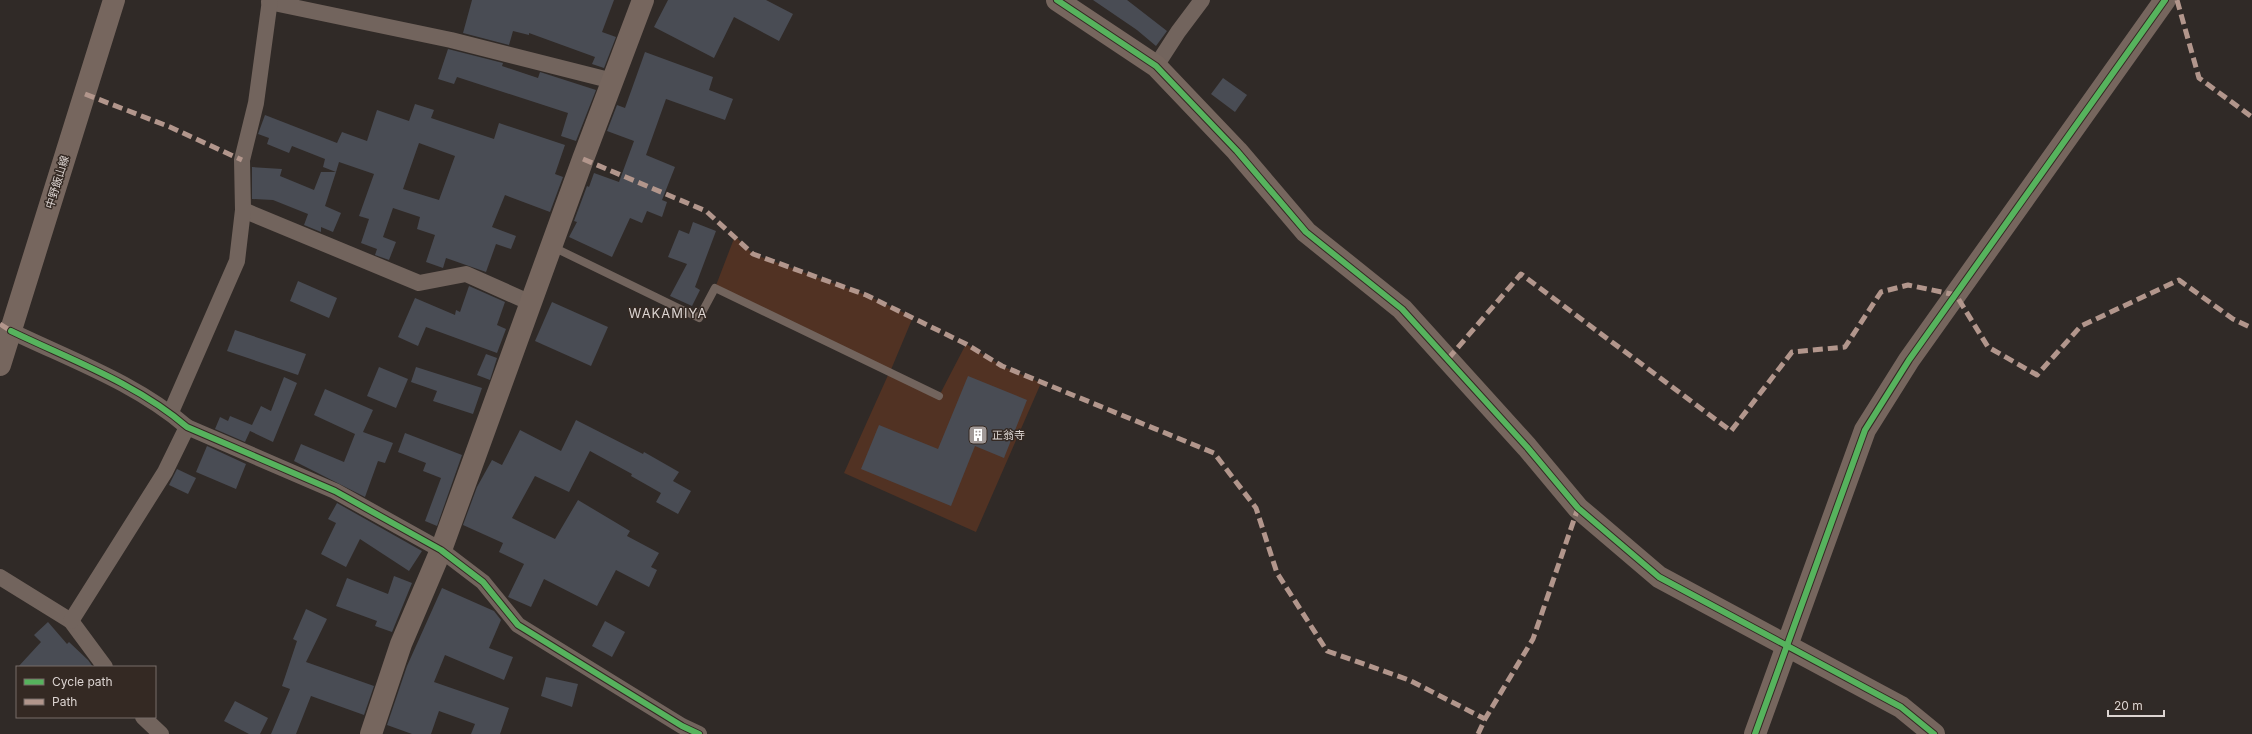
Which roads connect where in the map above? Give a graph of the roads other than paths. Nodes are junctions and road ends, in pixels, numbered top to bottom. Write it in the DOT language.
graph roads {
  1 [pos="114,0"];
  2 [pos="643,0"];
  3 [pos="1057,0"];
  4 [pos="1202,0"];
  5 [pos="2165,0"];
  6 [pos="270,1"];
  7 [pos="1156,66"];
  8 [pos="613,81"];
  9 [pos="243,210"];
  10 [pos="552,246"];
  11 [pos="531,303"];
  12 [pos="11,331"];
  13 [pos="0,364"];
  14 [pos="939,396"];
  15 [pos="171,412"];
  16 [pos="187,427"];
  17 [pos="441,550"];
  18 [pos="0,577"];
  19 [pos="71,621"];
  20 [pos="1786,646"];
  21 [pos="104,666"];
  22 [pos="144,718"];
  23 [pos="161,734"];
  24 [pos="371,734"];
  25 [pos="700,734"];
  26 [pos="1755,734"];
  27 [pos="1934,734"];
  1 -- 12 [label="street, 中野飯山線"];
  2 -- 8 [label="street"];
  3 -- 7 [label="street"];
  4 -- 7 [label="street"];
  5 -- 20 [label="street"];
  6 -- 8 [label="street"];
  6 -- 9 [label="street"];
  7 -- 20 [label="street"];
  8 -- 10 [label="street"];
  9 -- 11 [label="street"];
  9 -- 15 [label="street"];
  10 -- 11 [label="street"];
  10 -- 14 [label="lane"];
  11 -- 17 [label="street"];
  12 -- 13 [label="street, 中野飯山線"];
  12 -- 15 [label="street"];
  15 -- 16 [label="street"];
  16 -- 17 [label="street"];
  16 -- 19 [label="street"];
  17 -- 24 [label="street"];
  17 -- 25 [label="street"];
  18 -- 19 [label="street"];
  19 -- 21 [label="street"];
  20 -- 26 [label="street"];
  20 -- 27 [label="street"];
  22 -- 23 [label="street"];
}
